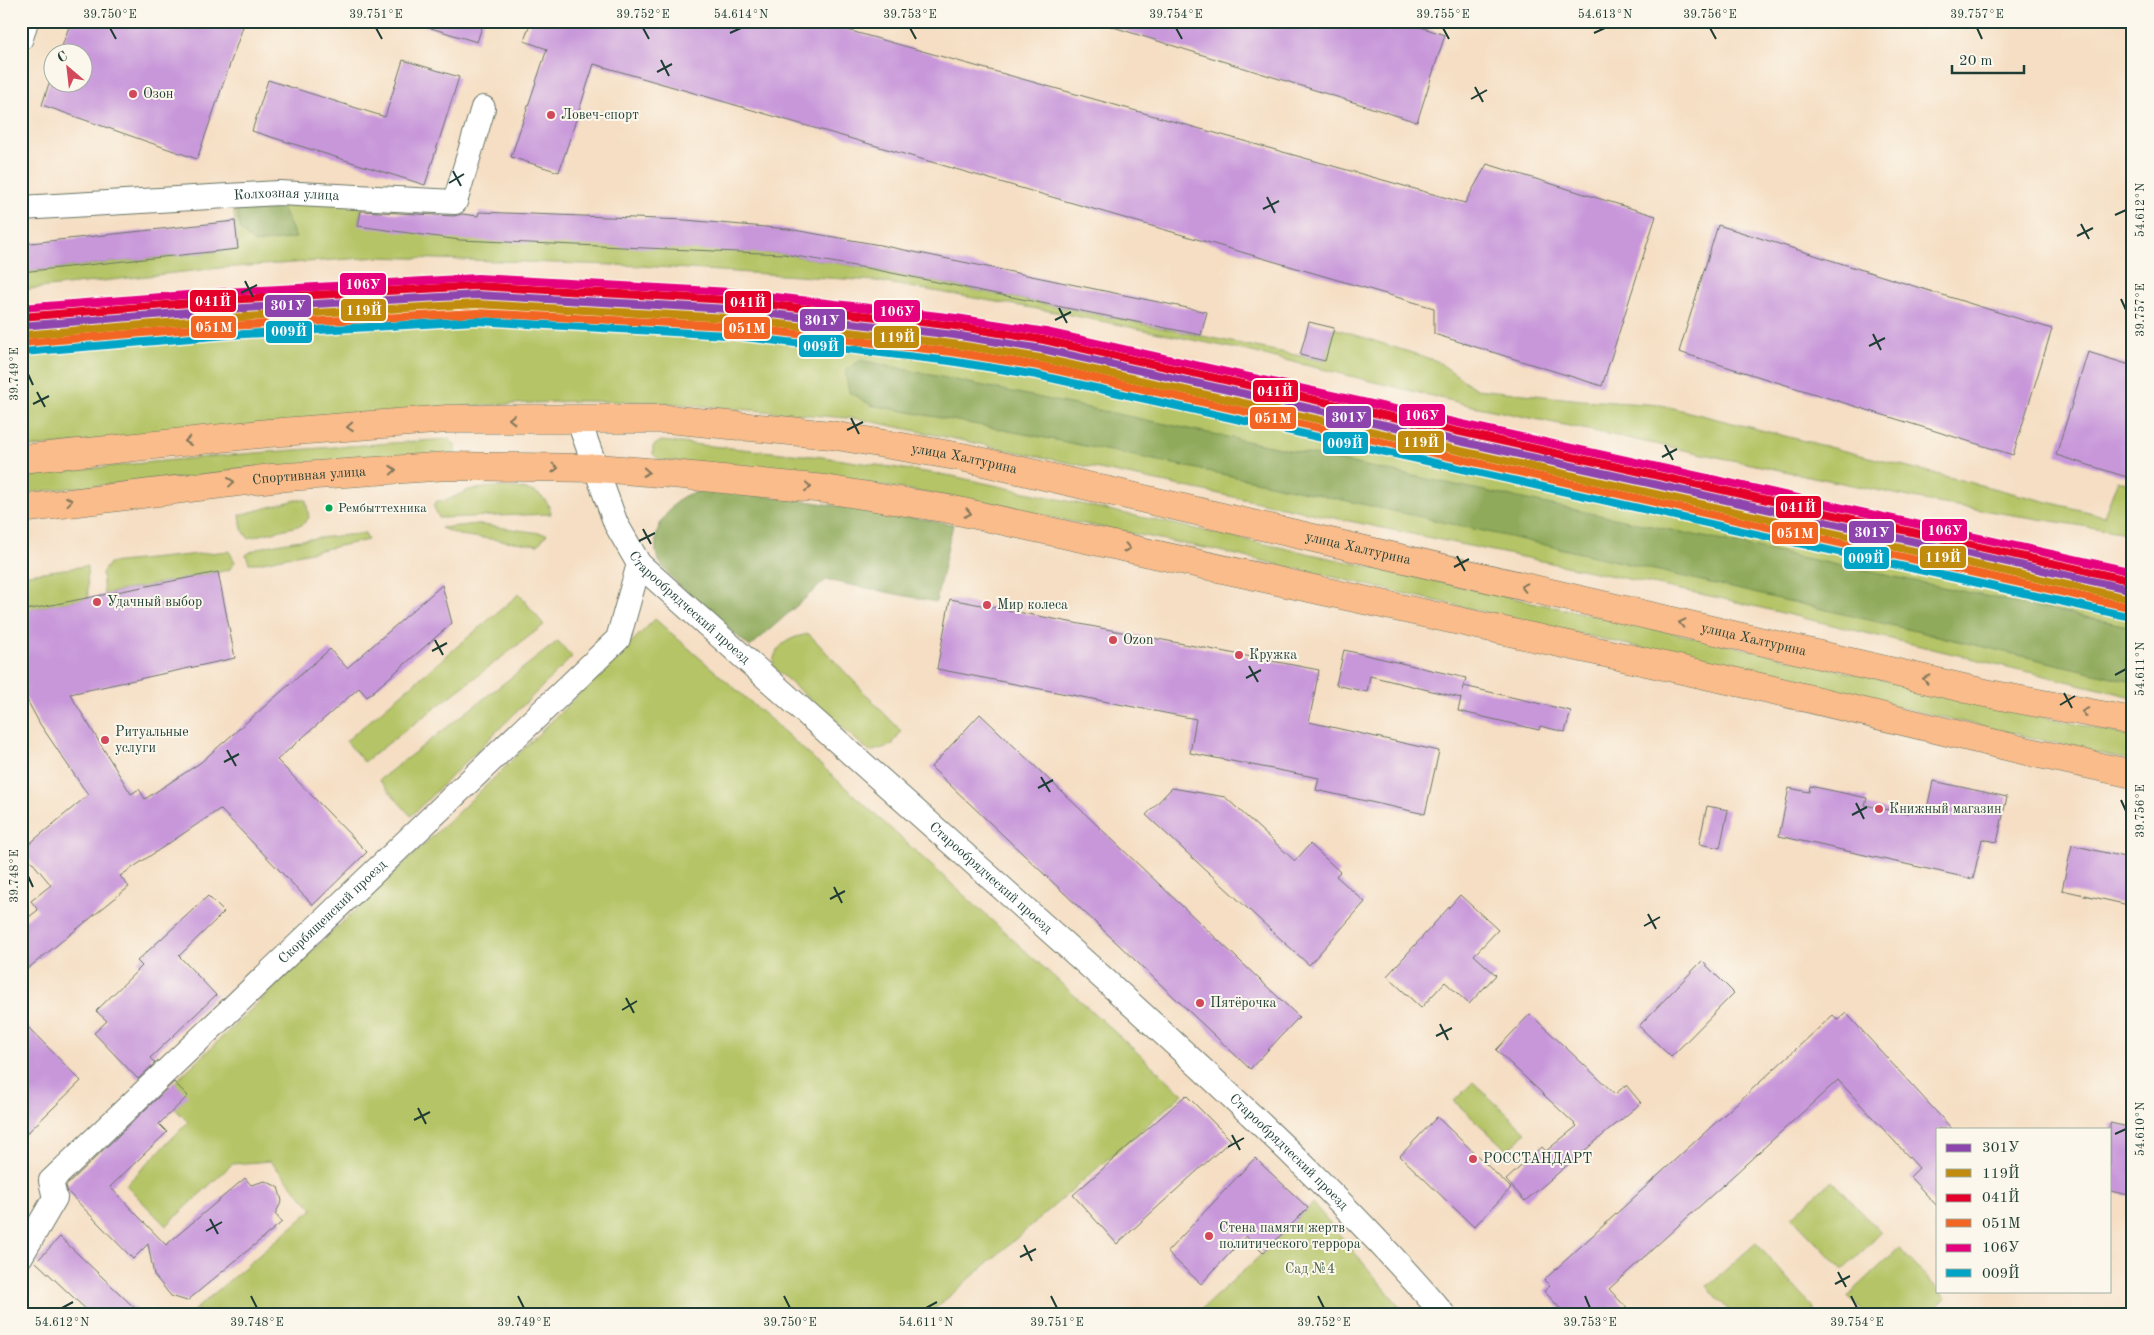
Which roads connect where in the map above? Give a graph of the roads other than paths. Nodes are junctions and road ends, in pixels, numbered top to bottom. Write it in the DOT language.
graph roads {
  1 [pos="26,21"];
  2 [pos="21,38"];
  3 [pos="483,108"];
  4 [pos="21,208"];
  5 [pos="578,418"];
  6 [pos="21,459"];
  7 [pos="598,468"];
  8 [pos="21,508"];
  9 [pos="639,564"];
  10 [pos="2133,721"];
  11 [pos="2133,774"];
  12 [pos="21,1256"];
  13 [pos="1443,1314"];
  1 -- 2 [label="street"];
  3 -- 4 [label="street, Колхозная улица"];
  5 -- 6 [label="main road, one-way"];
  5 -- 7 [label="street, Старообрядческий проезд"];
  10 -- 5 [label="main road, улица Халтурина, one-way"];
  8 -- 7 [label="main road, Спортивная улица, one-way"];
  7 -- 9 [label="street, Старообрядческий проезд"];
  7 -- 11 [label="main road, one-way"];
  9 -- 12 [label="street, Скорбященский проезд"];
  9 -- 13 [label="street, Старообрядческий проезд"];
}
